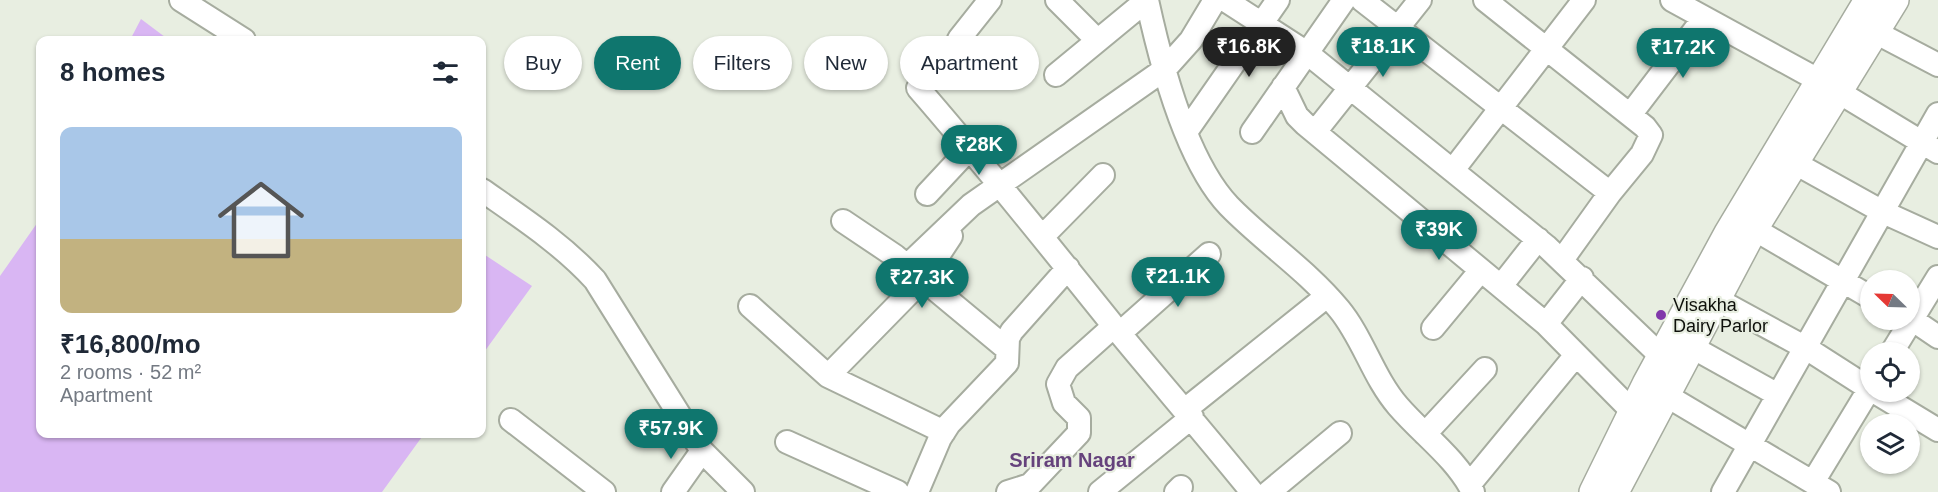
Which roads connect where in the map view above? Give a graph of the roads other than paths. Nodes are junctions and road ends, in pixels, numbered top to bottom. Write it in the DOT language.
graph roads {
  1 [pos="181,0"];
  2 [pos="990,0"];
  3 [pos="1057,0"];
  4 [pos="1147,0"];
  5 [pos="1215,0"];
  6 [pos="1225,0"];
  7 [pos="1278,0"];
  8 [pos="1344,0"];
  9 [pos="1362,0"];
  10 [pos="1420,0"];
  11 [pos="1485,0"];
  12 [pos="1672,0"];
  13 [pos="1868,0"];
  14 [pos="1895,0"];
  15 [pos="1581,1"];
  16 [pos="1703,11"];
  17 [pos="1262,25"];
  18 [pos="1398,28"];
  19 [pos="1875,32"];
  20 [pos="238,36"];
  21 [pos="961,36"];
  22 [pos="1098,40"];
  23 [pos="1546,49"];
  24 [pos="1307,53"];
  25 [pos="1938,66"];
  26 [pos="1166,69"];
  27 [pos="1056,75"];
  28 [pos="1829,86"];
  29 [pos="1284,87"];
  30 [pos="1351,87"];
  31 [pos="920,90"];
  32 [pos="1502,108"];
  33 [pos="1938,114"];
  34 [pos="1630,115"];
  35 [pos="1186,132"];
  36 [pos="1252,132"];
  37 [pos="1315,132"];
  38 [pos="1930,147"];
  39 [pos="970,148"];
  40 [pos="1793,162"];
  41 [pos="1453,170"];
  42 [pos="1103,175"];
  43 [pos="1002,184"];
  44 [pos="1610,192"];
  45 [pos="486,193"];
  46 [pos="927,194"];
  47 [pos="1883,212"];
  48 [pos="843,221"];
  49 [pos="1754,229"];
  50 [pos="1043,236"];
  51 [pos="1938,237"];
  52 [pos="1538,239"];
  53 [pos="1209,254"];
  54 [pos="1562,260"];
  55 [pos="1068,268"];
  56 [pos="1481,270"];
  57 [pos="914,273"];
  58 [pos="1938,277"];
  59 [pos="1582,278"];
  60 [pos="1844,282"];
  61 [pos="1501,286"];
  62 [pos="1860,291"];
  63 [pos="1716,299"];
  64 [pos="1319,302"];
  65 [pos="1920,305"];
  66 [pos="750,306"];
  67 [pos="1545,324"];
  68 [pos="1920,325"];
  69 [pos="1433,328"];
  70 [pos="1117,329"];
  71 [pos="1938,337"];
  72 [pos="1690,346"];
  73 [pos="1007,348"];
  74 [pos="1806,348"];
  75 [pos="1576,355"];
  76 [pos="1661,356"];
  77 [pos="1485,369"];
  78 [pos="828,376"];
  79 [pos="1860,382"];
  80 [pos="1655,389"];
  81 [pos="1779,395"];
  82 [pos="1863,402"];
  83 [pos="1892,402"];
  84 [pos="1632,411"];
  85 [pos="1189,413"];
  86 [pos="511,420"];
  87 [pos="1938,430"];
  88 [pos="944,432"];
  89 [pos="1340,433"];
  90 [pos="1425,434"];
  91 [pos="787,442"];
  92 [pos="1749,445"];
  93 [pos="702,451"];
  94 [pos="1821,487"];
  95 [pos="1471,488"];
  96 [pos="1612,491"];
  97 [pos="604,492"];
  98 [pos="673,492"];
  99 [pos="743,492"];
  100 [pos="898,492"];
  101 [pos="917,492"];
  102 [pos="1008,492"];
  103 [pos="1100,492"];
  104 [pos="1252,492"];
  105 [pos="1269,492"];
  106 [pos="1723,492"];
  1 -- 20 [label="street"];
  2 -- 21 [label="street"];
  3 -- 22 [label="street"];
  4 -- 22 [label="street"];
  4 -- 26 [label="street"];
  5 -- 26 [label="street"];
  6 -- 17 [label="street"];
  7 -- 17 [label="street"];
  8 -- 24 [label="street"];
  9 -- 18 [label="street"];
  10 -- 18 [label="street"];
  11 -- 23 [label="street"];
  12 -- 16 [label="street"];
  13 -- 28 [label="main road"];
  14 -- 19 [label="main road"];
  15 -- 23 [label="street"];
  16 -- 28 [label="street"];
  16 -- 34 [label="street"];
  17 -- 24 [label="street"];
  17 -- 35 [label="street"];
  18 -- 30 [label="street"];
  18 -- 32 [label="street"];
  19 -- 25 [label="street"];
  19 -- 28 [label="main road"];
  22 -- 27 [label="street"];
  23 -- 32 [label="street"];
  23 -- 34 [label="street"];
  24 -- 29 [label="street"];
  24 -- 30 [label="street"];
  26 -- 35 [label="street"];
  26 -- 43 [label="street"];
  28 -- 38 [label="street"];
  28 -- 40 [label="main road"];
  28 -- 76 [label="main road"];
  29 -- 36 [label="street"];
  29 -- 37 [label="street"];
  30 -- 37 [label="street"];
  30 -- 41 [label="street"];
  31 -- 39 [label="street"];
  32 -- 41 [label="street"];
  32 -- 44 [label="street"];
  33 -- 38 [label="street"];
  34 -- 44 [label="street"];
  35 -- 64 [label="street"];
  37 -- 56 [label="street"];
  38 -- 47 [label="street"];
  39 -- 43 [label="street"];
  39 -- 46 [label="street"];
  40 -- 47 [label="street"];
  40 -- 49 [label="main road"];
  41 -- 52 [label="street"];
  42 -- 50 [label="street"];
  43 -- 50 [label="street"];
  43 -- 57 [label="street"];
  44 -- 54 [label="street"];
  45 -- 93 [label="street"];
  47 -- 51 [label="street"];
  47 -- 60 [label="street"];
  48 -- 57 [label="street"];
  49 -- 60 [label="street"];
  49 -- 63 [label="main road"];
  50 -- 55 [label="street"];
  52 -- 54 [label="street"];
  52 -- 61 [label="street"];
  53 -- 70 [label="street"];
  54 -- 59 [label="street"];
  55 -- 70 [label="street"];
  55 -- 73 [label="street"];
  56 -- 61 [label="street"];
  56 -- 69 [label="street"];
  57 -- 73 [label="street"];
  57 -- 78 [label="street"];
  58 -- 65 [label="street"];
  59 -- 67 [label="street"];
  59 -- 76 [label="street"];
  60 -- 62 [label="street"];
  60 -- 74 [label="street"];
  61 -- 67 [label="street"];
  63 -- 72 [label="main road"];
  63 -- 74 [label="street"];
  64 -- 85 [label="street"];
  64 -- 90 [label="street"];
  66 -- 78 [label="street"];
  67 -- 75 [label="street"];
  68 -- 71 [label="street"];
  70 -- 85 [label="street"];
  70 -- 102 [label="street"];
  72 -- 80 [label="main road"];
  72 -- 81 [label="street"];
  73 -- 88 [label="street"];
  74 -- 79 [label="street"];
  74 -- 81 [label="street"];
  75 -- 84 [label="street"];
  75 -- 95 [label="street"];
  76 -- 80 [label="main road"];
  77 -- 90 [label="street"];
  78 -- 88 [label="street"];
  80 -- 84 [label="main road"];
  80 -- 92 [label="street"];
  80 -- 96 [label="main road"];
  81 -- 92 [label="street"];
  82 -- 94 [label="street"];
  83 -- 87 [label="street"];
  84 -- 96 [label="main road"];
  85 -- 103 [label="street"];
  85 -- 104 [label="street"];
  86 -- 97 [label="street"];
  88 -- 101 [label="street"];
  89 -- 105 [label="street"];
  90 -- 95 [label="street"];
  91 -- 100 [label="street"];
  92 -- 94 [label="street"];
  92 -- 106 [label="street"];
  93 -- 98 [label="street"];
  93 -- 99 [label="street"];
}
